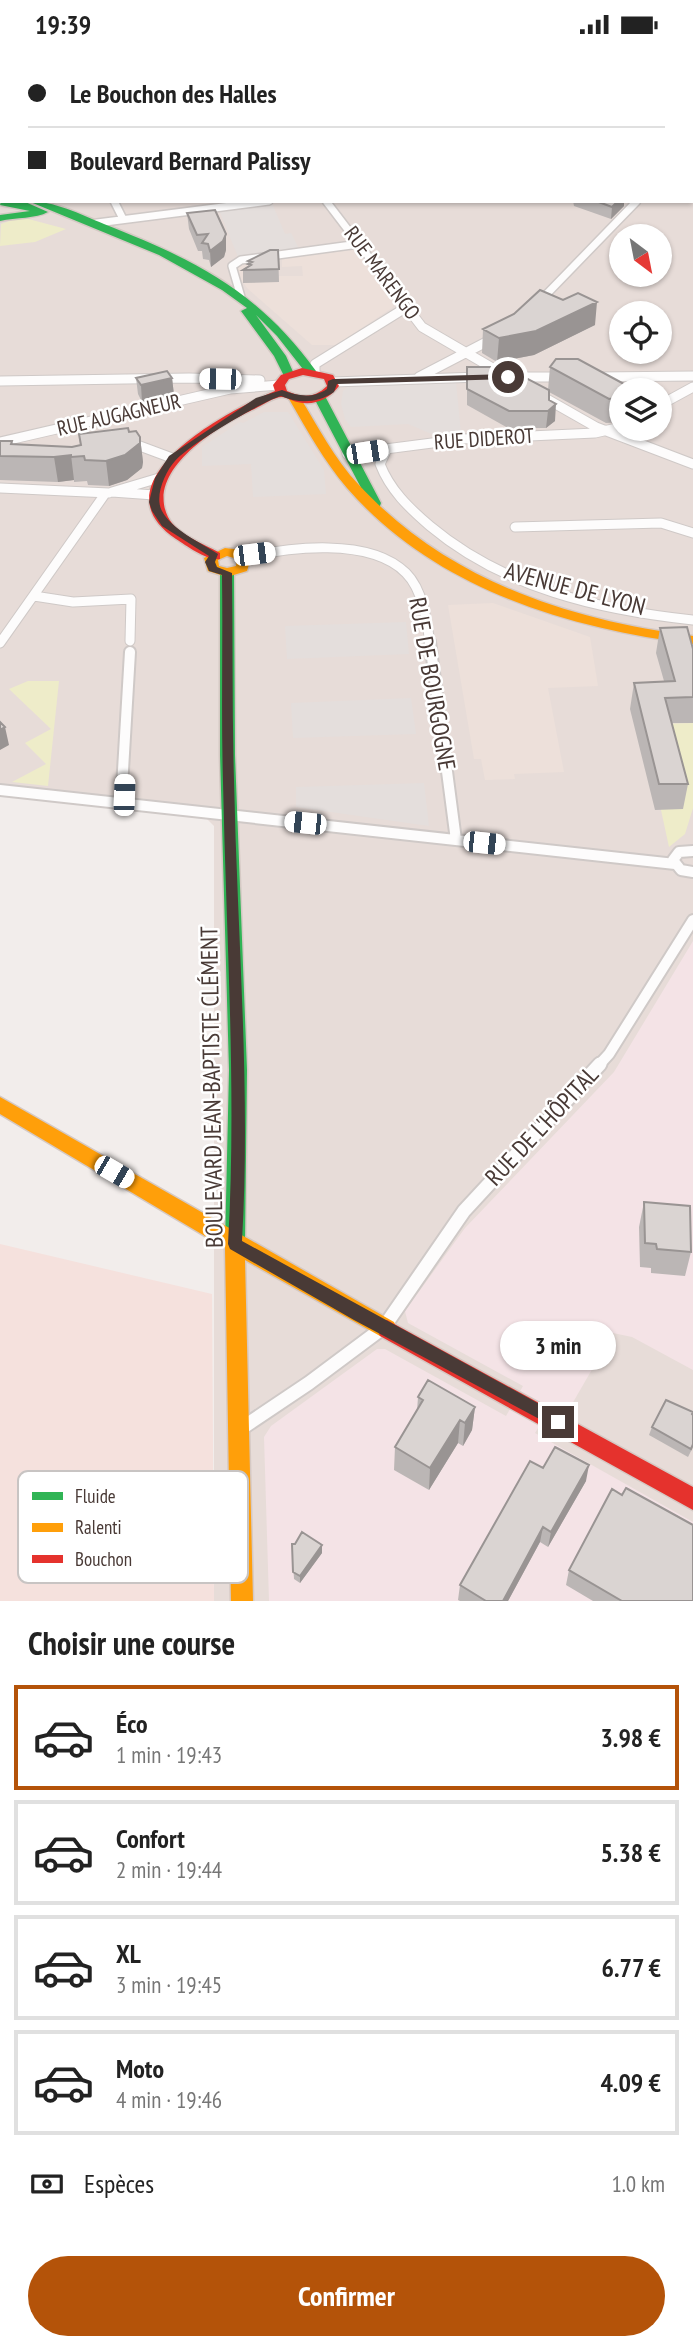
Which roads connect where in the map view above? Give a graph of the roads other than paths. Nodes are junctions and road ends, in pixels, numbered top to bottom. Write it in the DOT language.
graph roads {
  1 [pos="15,203"];
  2 [pos="39,203"];
  3 [pos="115,203"];
  4 [pos="195,203"];
  5 [pos="254,203"];
  6 [pos="328,203"];
  7 [pos="636,203"];
  8 [pos="197,210"];
  9 [pos="55,217"];
  10 [pos="0,218"];
  11 [pos="123,219"];
  12 [pos="97,223"];
  13 [pos="359,244"];
  14 [pos="161,253"];
  15 [pos="190,267"];
  16 [pos="241,297"];
  17 [pos="537,305"];
  18 [pos="406,307"];
  19 [pos="501,335"];
  20 [pos="465,352"];
  21 [pos="313,371"];
  22 [pos="693,376"];
  23 [pos="508,377"];
  24 [pos="575,377"];
  25 [pos="588,377"];
  26 [pos="415,379"];
  27 [pos="0,381"];
  28 [pos="333,381"];
  29 [pos="285,386"];
  30 [pos="693,387"];
  31 [pos="530,390"];
  32 [pos="542,397"];
  33 [pos="320,398"];
  34 [pos="672,398"];
  35 [pos="88,422"];
  36 [pos="97,430"];
  37 [pos="609,430"];
  38 [pos="606,431"];
  39 [pos="120,438"];
  40 [pos="0,442"];
  41 [pos="387,449"];
  42 [pos="347,454"];
  43 [pos="172,458"];
  44 [pos="693,464"];
  45 [pos="159,478"];
  46 [pos="0,488"];
  47 [pos="108,493"];
  48 [pos="154,495"];
  49 [pos="383,517"];
  50 [pos="515,527"];
  51 [pos="693,533"];
  52 [pos="215,556"];
  53 [pos="244,558"];
  54 [pos="227,573"];
  55 [pos="34,596"];
  56 [pos="693,620"];
  57 [pos="693,640"];
  58 [pos="0,643"];
  59 [pos="0,790"];
  60 [pos="121,804"];
  61 [pos="230,815"];
  62 [pos="456,840"];
  63 [pos="693,851"];
  64 [pos="675,864"];
  65 [pos="693,872"];
  66 [pos="693,920"];
  67 [pos="0,1105"];
  68 [pos="235,1244"];
  69 [pos="384,1327"];
  70 [pos="239,1430"];
  71 [pos="240,1471"];
  72 [pos="693,1499"];
  73 [pos="242,1583"];
  74 [pos="242,1601"];
  1 -- 9 [label="main road, AVENUE DE LYON"];
  2 -- 12 [label="main road, AVENUE DE LYON"];
  3 -- 11 [label="street"];
  4 -- 8 [label="street"];
  5 -- 8 [label="street"];
  6 -- 13 [label="street, RUE MARENGO"];
  7 -- 17 [label="street"];
  8 -- 11 [label="street"];
  9 -- 10 [label="main road"];
  9 -- 14 [label="main road, AVENUE DE LYON"];
  11 -- 12 [label="street"];
  12 -- 14 [label="main road, AVENUE DE LYON"];
  13 -- 16 [label="street"];
  13 -- 18 [label="street, RUE MARENGO"];
  14 -- 15 [label="main road, AVENUE DE LYON"];
  15 -- 16 [label="main road, AVENUE DE LYON"];
  15 -- 29 [label="main road, AVENUE DE LYON"];
  16 -- 21 [label="main road, AVENUE DE LYON"];
  18 -- 20 [label="street, RUE MARENGO"];
  18 -- 21 [label="street"];
  19 -- 20 [label="street"];
  20 -- 23 [label="street, RUE MARENGO"];
  20 -- 26 [label="street"];
  21 -- 28 [label="main road"];
  21 -- 29 [label="main road"];
  22 -- 25 [label="street"];
  23 -- 24 [label="street"];
  23 -- 26 [label="street"];
  23 -- 31 [label="street, RUE MARENGO"];
  26 -- 28 [label="street"];
  27 -- 29 [label="street"];
  28 -- 33 [label="main road"];
  29 -- 33 [label="main road"];
  29 -- 35 [label="street, RUE AUGAGNEUR"];
  29 -- 43 [label="main road"];
  29 -- 49 [label="main road, AVENUE DE LYON"];
  30 -- 34 [label="street"];
  32 -- 38 [label="street"];
  33 -- 42 [label="main road, AVENUE DE LYON"];
  35 -- 36 [label="street"];
  35 -- 40 [label="street, RUE AUGAGNEUR"];
  37 -- 38 [label="street, RUE DIDEROT"];
  38 -- 41 [label="street, RUE DIDEROT"];
  38 -- 44 [label="street"];
  39 -- 43 [label="street"];
  41 -- 42 [label="street, RUE DIDEROT"];
  41 -- 56 [label="street"];
  42 -- 49 [label="main road, AVENUE DE LYON"];
  43 -- 45 [label="main road"];
  45 -- 47 [label="street"];
  45 -- 48 [label="main road"];
  46 -- 47 [label="street"];
  47 -- 48 [label="street"];
  47 -- 55 [label="street"];
  48 -- 52 [label="main road"];
  49 -- 57 [label="main road, AVENUE DE LYON"];
  50 -- 51 [label="street"];
  52 -- 53 [label="main road"];
  52 -- 54 [label="main road"];
  53 -- 54 [label="main road"];
  53 -- 62 [label="street, RUE DE BOURGOGNE"];
  54 -- 61 [label="main road, BOULEVARD JEAN-BAPTISTE CLÉMENT"];
  55 -- 58 [label="street"];
  55 -- 60 [label="street"];
  59 -- 60 [label="street"];
  60 -- 61 [label="street"];
  61 -- 62 [label="street"];
  61 -- 68 [label="main road, BOULEVARD JEAN-BAPTISTE CLÉMENT"];
  62 -- 64 [label="street"];
  63 -- 64 [label="street"];
  64 -- 65 [label="street"];
  66 -- 69 [label="street, RUE DE L'HÔPITAL"];
  67 -- 68 [label="main road"];
  68 -- 69 [label="main road"];
  68 -- 70 [label="main road, BOULEVARD JEAN-BAPTISTE CLÉMENT"];
  69 -- 70 [label="street, RUE DE L'HÔPITAL"];
  69 -- 72 [label="main road"];
  70 -- 71 [label="main road, BOULEVARD JEAN-BAPTISTE CLÉMENT"];
  73 -- 74 [label="main road, BOULEVARD JEAN-BAPTISTE CLÉMENT"];
}
